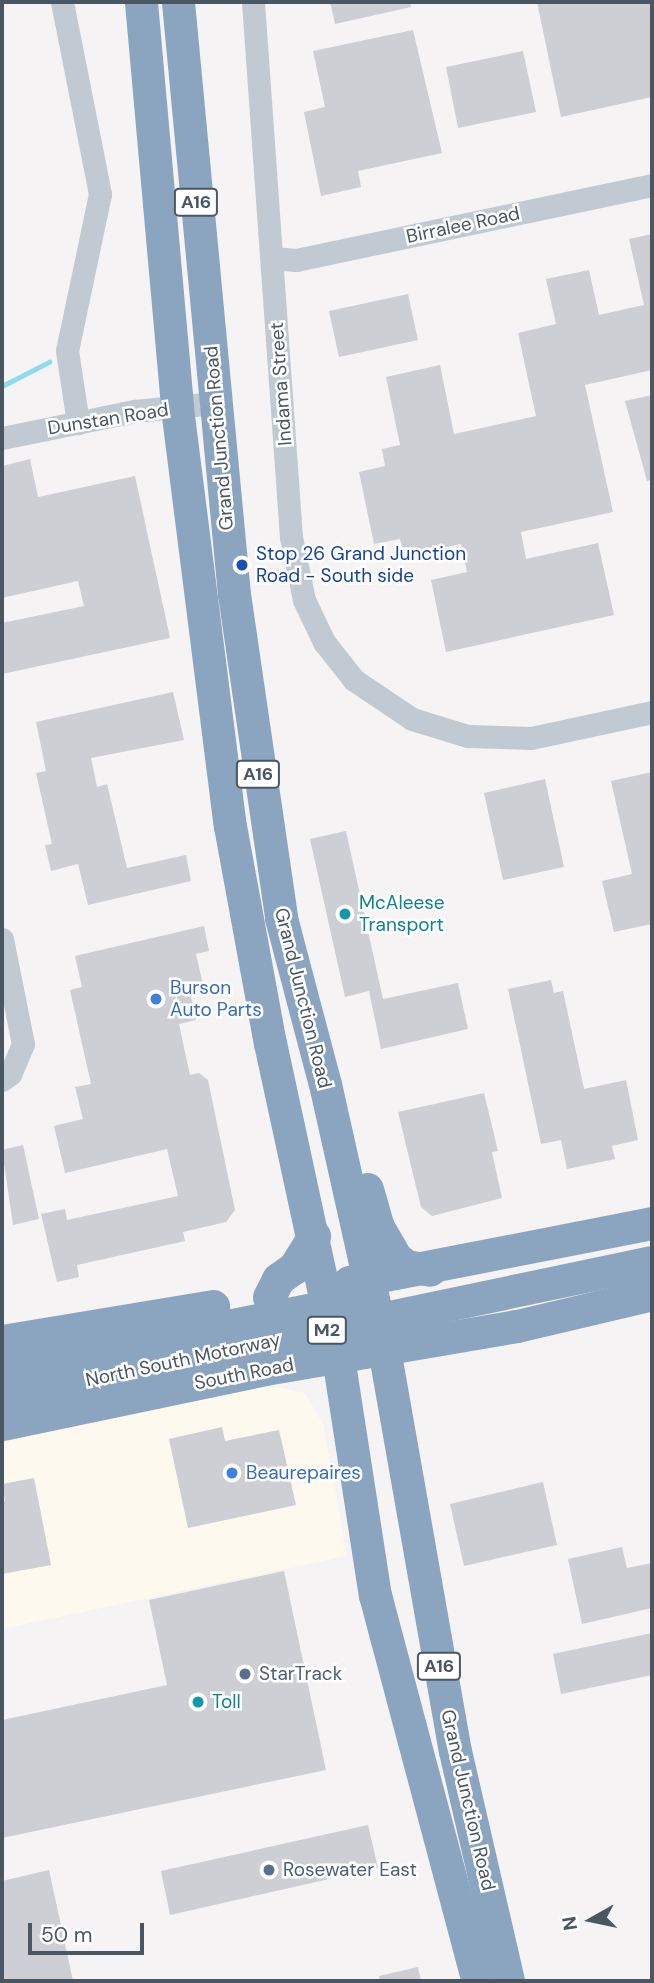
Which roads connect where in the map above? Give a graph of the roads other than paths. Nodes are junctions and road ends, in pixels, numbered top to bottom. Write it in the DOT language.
graph roads {
  1 [pos="62,2"];
  2 [pos="141,2"];
  3 [pos="178,2"];
  4 [pos="253,2"];
  5 [pos="652,185"];
  6 [pos="273,258"];
  7 [pos="173,371"];
  8 [pos="215,403"];
  9 [pos="177,408"];
  10 [pos="138,411"];
  11 [pos="78,423"];
  12 [pos="2,438"];
  13 [pos="652,712"];
  14 [pos="2,939"];
  15 [pos="2,1080"];
  16 [pos="337,1139"];
  17 [pos="652,1223"];
  18 [pos="314,1236"];
  19 [pos="652,1242"];
  20 [pos="652,1262"];
  21 [pos="430,1270"];
  22 [pos="368,1278"];
  23 [pos="324,1288"];
  24 [pos="652,1294"];
  25 [pos="269,1297"];
  26 [pos="517,1326"];
  27 [pos="451,1337"];
  28 [pos="2,1341"];
  29 [pos="384,1349"];
  30 [pos="338,1357"];
  31 [pos="265,1368"];
  32 [pos="2,1371"];
  33 [pos="393,1394"];
  34 [pos="2,1398"];
  35 [pos="2,1424"];
  36 [pos="351,1442"];
  37 [pos="478,1981"];
  38 [pos="508,1981"];
  1 -- 11 [label="street"];
  2 -- 7 [label="highway, Grand Junction Road / A16"];
  3 -- 8 [label="highway, Grand Junction Road / A16"];
  4 -- 6 [label="street, Indama Street"];
  5 -- 6 [label="street, Birralee Road"];
  6 -- 13 [label="street, Indama Street"];
  7 -- 9 [label="highway, Grand Junction Road / A16"];
  7 -- 10 [label="street, Grand Junction Road"];
  8 -- 9 [label="street, Dunstan Road"];
  8 -- 16 [label="highway, Grand Junction Road / A16"];
  9 -- 10 [label="street, Dunstan Road"];
  9 -- 18 [label="highway, Grand Junction Road / A16"];
  10 -- 11 [label="street, Dunstan Road"];
  11 -- 12 [label="street, Dunstan Road"];
  14 -- 15 [label="street"];
  16 -- 21 [label="highway"];
  16 -- 22 [label="highway, Grand Junction Road / A16"];
  17 -- 21 [label="highway"];
  18 -- 23 [label="highway, Grand Junction Road / A16"];
  18 -- 25 [label="highway"];
  19 -- 32 [label="highway, North South Motorway / M2"];
  20 -- 34 [label="highway, North South Motorway / M2"];
  21 -- 22 [label="highway"];
  21 -- 27 [label="highway"];
  22 -- 23 [label="highway"];
  22 -- 29 [label="highway, Grand Junction Road / A16"];
  23 -- 25 [label="highway"];
  23 -- 30 [label="highway, Grand Junction Road / A16"];
  24 -- 26 [label="highway, South Road"];
  25 -- 28 [label="highway"];
  26 -- 27 [label="highway, South Road"];
  26 -- 33 [label="highway"];
  27 -- 29 [label="highway, South Road"];
  29 -- 30 [label="highway, South Road"];
  29 -- 33 [label="highway, Grand Junction Road / A16"];
  30 -- 31 [label="highway, South Road"];
  30 -- 36 [label="highway, Grand Junction Road / A16"];
  31 -- 35 [label="highway, South Road"];
  31 -- 36 [label="highway"];
  33 -- 38 [label="highway, Grand Junction Road / A16"];
  36 -- 37 [label="highway, Grand Junction Road / A16"];
}
